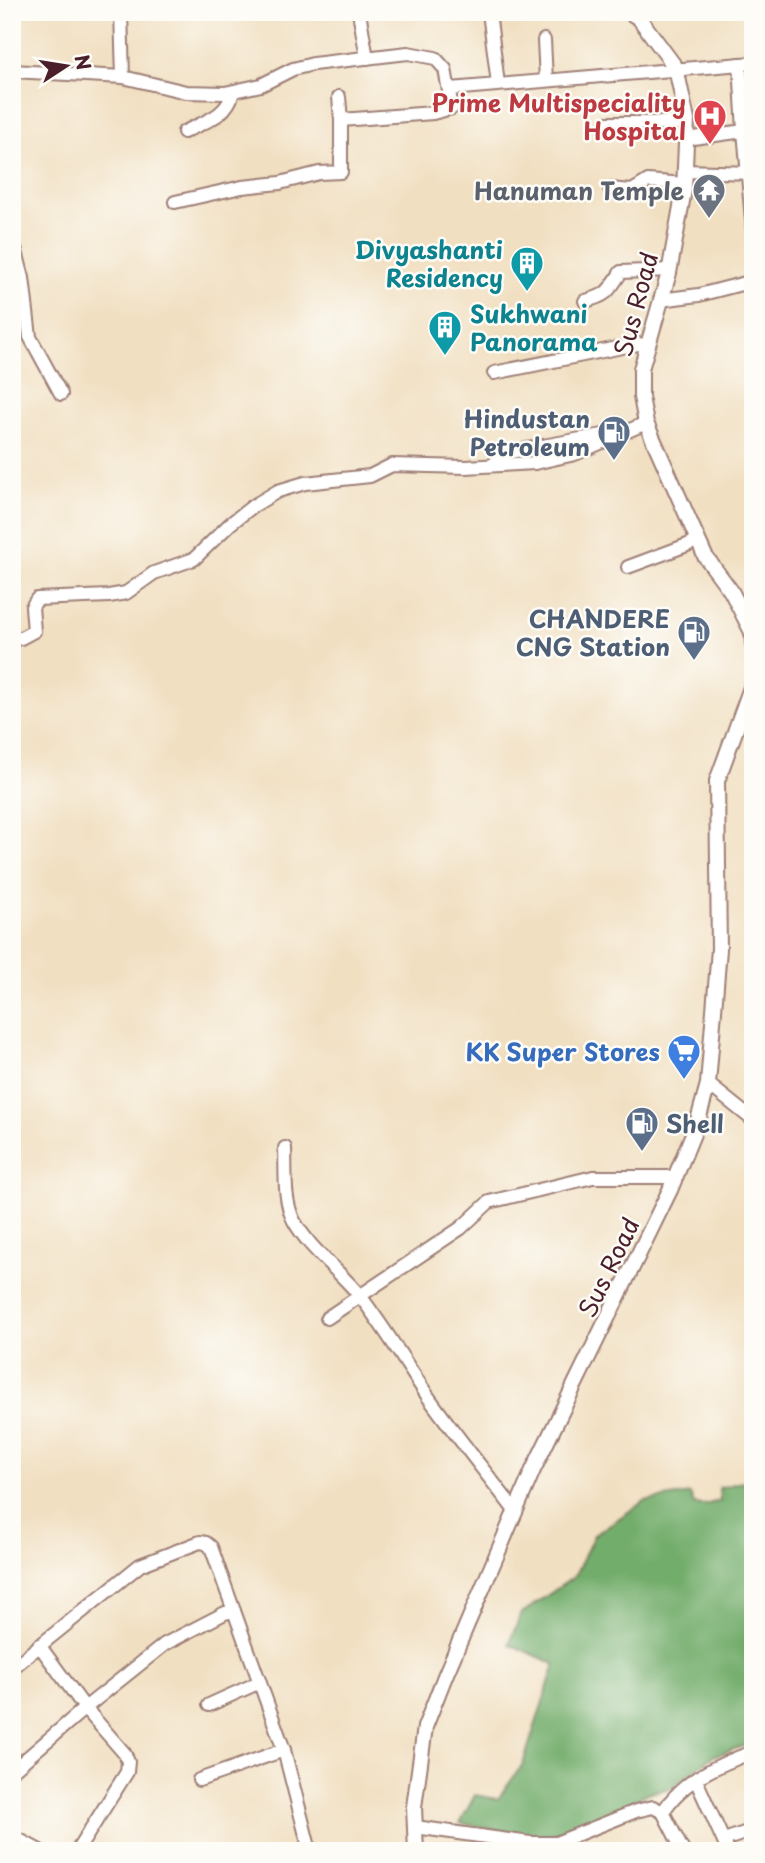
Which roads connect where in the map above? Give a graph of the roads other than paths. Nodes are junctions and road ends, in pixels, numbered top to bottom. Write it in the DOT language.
graph roads {
  1 [pos="121,12"];
  2 [pos="359,12"];
  3 [pos="489,12"];
  4 [pos="629,12"];
  5 [pos="544,40"];
  6 [pos="367,58"];
  7 [pos="746,63"];
  8 [pos="676,68"];
  9 [pos="12,71"];
  10 [pos="123,77"];
  11 [pos="546,80"];
  12 [pos="498,84"];
  13 [pos="450,89"];
  14 [pos="233,92"];
  15 [pos="339,97"];
  16 [pos="341,120"];
  17 [pos="607,123"];
  18 [pos="687,123"];
  19 [pos="747,125"];
  20 [pos="184,132"];
  21 [pos="686,139"];
  22 [pos="751,173"];
  23 [pos="684,177"];
  24 [pos="610,189"];
  25 [pos="175,202"];
  26 [pos="751,206"];
  27 [pos="753,232"];
  28 [pos="12,236"];
  29 [pos="670,270"];
  30 [pos="753,281"];
  31 [pos="660,300"];
  32 [pos="585,301"];
  33 [pos="646,345"];
  34 [pos="494,373"];
  35 [pos="61,394"];
  36 [pos="646,423"];
  37 [pos="698,541"];
  38 [pos="628,568"];
  39 [pos="12,640"];
  40 [pos="753,644"];
  41 [pos="753,682"];
  42 [pos="708,1084"];
  43 [pos="753,1120"];
  44 [pos="285,1148"];
  45 [pos="676,1177"];
  46 [pos="361,1297"];
  47 [pos="327,1318"];
  48 [pos="516,1512"];
  49 [pos="234,1611"];
  50 [pos="39,1646"];
  51 [pos="12,1668"];
  52 [pos="261,1682"];
  53 [pos="209,1705"];
  54 [pos="85,1709"];
  55 [pos="284,1750"];
  56 [pos="753,1752"];
  57 [pos="12,1771"];
  58 [pos="199,1780"];
  59 [pos="696,1780"];
  60 [pos="663,1812"];
  61 [pos="415,1828"];
  62 [pos="753,1830"];
  63 [pos="12,1836"];
  64 [pos="726,1845"];
  65 [pos="40,1851"];
  66 [pos="77,1851"];
  67 [pos="310,1851"];
  68 [pos="416,1851"];
  69 [pos="683,1851"];
  1 -- 10 [label="street"];
  2 -- 6 [label="street"];
  3 -- 12 [label="street"];
  4 -- 8 [label="main road, Sus Road"];
  5 -- 11 [label="street"];
  6 -- 13 [label="street"];
  6 -- 14 [label="street"];
  7 -- 8 [label="street"];
  7 -- 19 [label="street"];
  8 -- 11 [label="street"];
  8 -- 18 [label="main road, Sus Road"];
  9 -- 10 [label="street"];
  10 -- 14 [label="street"];
  11 -- 12 [label="street"];
  12 -- 13 [label="street"];
  13 -- 16 [label="street"];
  14 -- 20 [label="street"];
  15 -- 16 [label="street"];
  16 -- 25 [label="street"];
  17 -- 18 [label="street"];
  18 -- 21 [label="main road, Sus Road"];
  19 -- 21 [label="street"];
  19 -- 22 [label="street"];
  21 -- 23 [label="main road, Sus Road"];
  22 -- 23 [label="street"];
  22 -- 26 [label="street"];
  23 -- 24 [label="street"];
  23 -- 29 [label="main road, Sus Road"];
  26 -- 27 [label="street"];
  28 -- 35 [label="street"];
  29 -- 31 [label="main road, Sus Road"];
  29 -- 32 [label="street"];
  30 -- 31 [label="street"];
  31 -- 33 [label="main road, Sus Road"];
  33 -- 34 [label="street"];
  33 -- 36 [label="main road, Sus Road"];
  36 -- 37 [label="main road, Sus Road"];
  36 -- 39 [label="street"];
  37 -- 38 [label="street"];
  37 -- 40 [label="main road, Sus Road"];
  41 -- 42 [label="main road, Sus Road"];
  42 -- 43 [label="street"];
  42 -- 45 [label="main road, Sus Road"];
  44 -- 46 [label="street"];
  45 -- 46 [label="street"];
  45 -- 48 [label="main road, Sus Road"];
  46 -- 47 [label="street"];
  46 -- 48 [label="street"];
  48 -- 61 [label="main road, Sus Road"];
  49 -- 50 [label="street"];
  49 -- 52 [label="street"];
  49 -- 54 [label="street"];
  50 -- 51 [label="street"];
  50 -- 54 [label="street"];
  52 -- 53 [label="street"];
  52 -- 55 [label="street"];
  54 -- 57 [label="street"];
  54 -- 66 [label="street"];
  55 -- 58 [label="street"];
  55 -- 67 [label="street"];
  56 -- 59 [label="street"];
  59 -- 60 [label="street"];
  59 -- 64 [label="street"];
  60 -- 61 [label="street"];
  60 -- 69 [label="street"];
  61 -- 68 [label="main road, Sus Road"];
  62 -- 64 [label="street"];
  63 -- 65 [label="street"];
}
